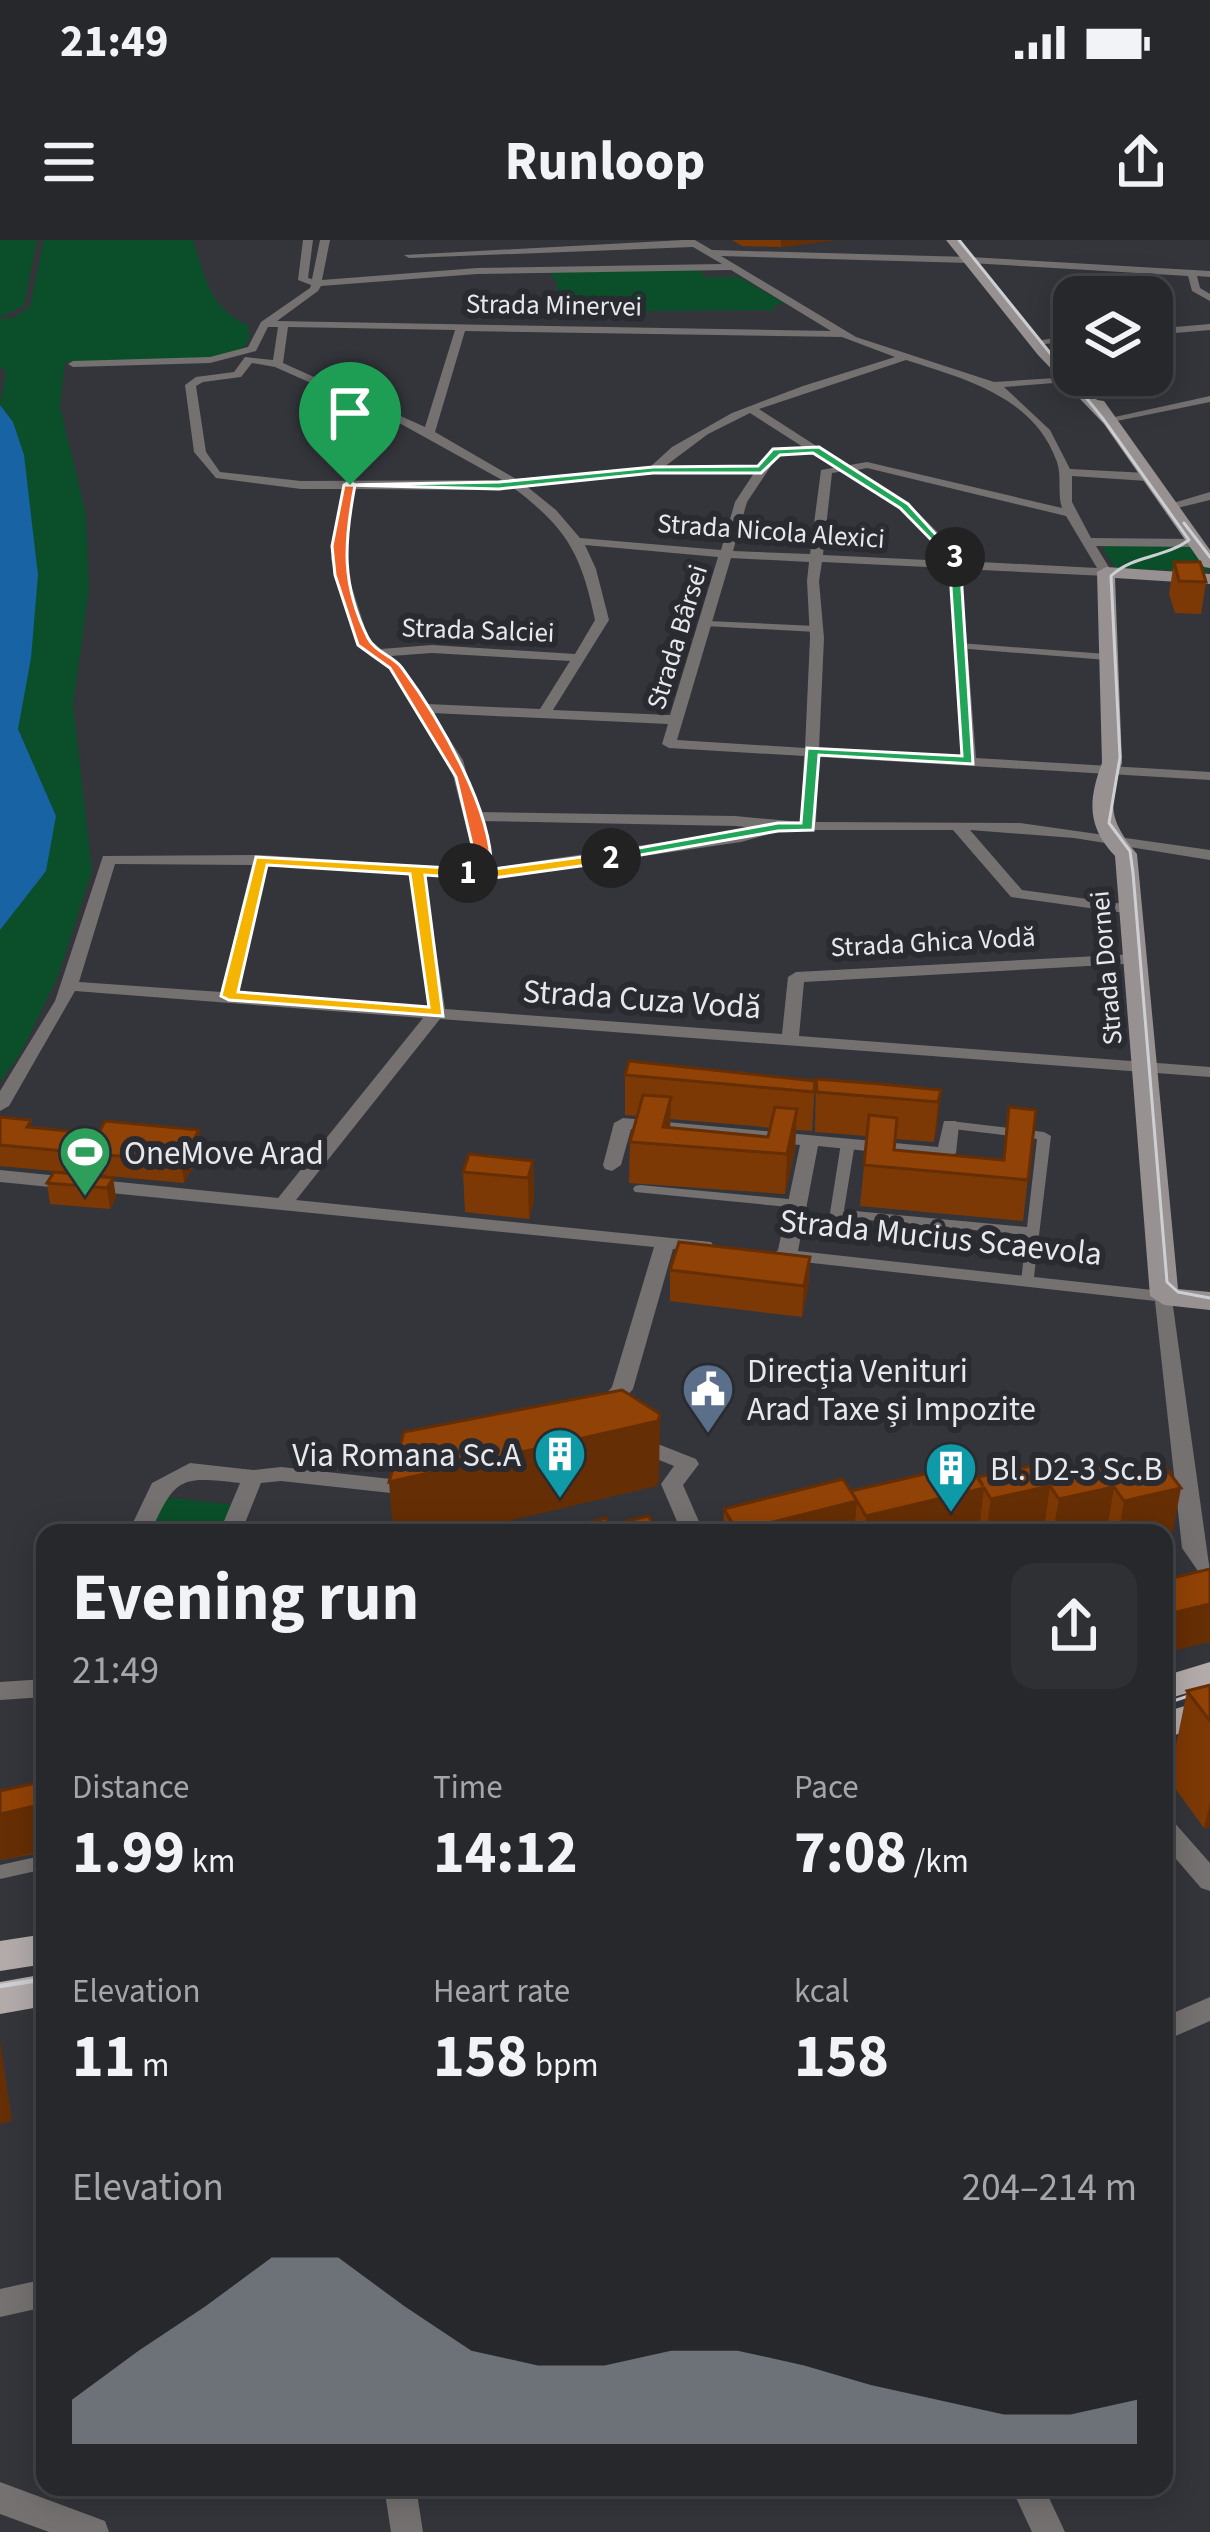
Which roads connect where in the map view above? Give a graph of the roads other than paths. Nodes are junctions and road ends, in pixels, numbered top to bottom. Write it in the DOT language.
graph roads {
  1 [pos="308,240"];
  2 [pos="326,240"];
  3 [pos="953,240"];
  4 [pos="966,240"];
  5 [pos="692,242"];
  6 [pos="463,252"];
  7 [pos="711,253"];
  8 [pos="409,255"];
  9 [pos="977,261"];
  10 [pos="734,266"];
  11 [pos="477,271"];
  12 [pos="1192,273"];
  13 [pos="1210,274"];
  14 [pos="318,283"];
  15 [pos="1210,298"];
  16 [pos="265,324"];
  17 [pos="283,324"];
  18 [pos="1210,327"];
  19 [pos="461,328"];
  20 [pos="1173,330"];
  21 [pos="843,334"];
  22 [pos="1053,340"];
  23 [pos="1042,341"];
  24 [pos="1053,353"];
  25 [pos="905,357"];
  26 [pos="73,364"];
  27 [pos="281,366"];
  28 [pos="1053,378"];
  29 [pos="993,385"];
  30 [pos="1089,396"];
  31 [pos="1210,399"];
  32 [pos="754,410"];
  33 [pos="1107,420"];
  34 [pos="429,433"];
  35 [pos="815,449"];
  36 [pos="842,465"];
  37 [pos="653,470"];
  38 [pos="761,470"];
  39 [pos="1066,472"];
  40 [pos="1147,477"];
  41 [pos="350,485"];
  42 [pos="517,485"];
  43 [pos="1210,496"];
  44 [pos="1168,506"];
  45 [pos="1071,514"];
  46 [pos="1198,537"];
  47 [pos="576,541"];
  48 [pos="1089,542"];
  49 [pos="727,554"];
  50 [pos="816,560"];
  51 [pos="1210,563"];
  52 [pos="956,566"];
  53 [pos="1106,572"];
  54 [pos="1210,579"];
  55 [pos="708,624"];
  56 [pos="816,629"];
  57 [pos="959,646"];
  58 [pos="375,653"];
  59 [pos="1107,657"];
  60 [pos="580,658"];
  61 [pos="420,708"];
  62 [pos="544,714"];
  63 [pos="676,720"];
  64 [pos="812,751"];
  65 [pos="969,761"];
  66 [pos="1111,772"];
  67 [pos="1210,776"];
  68 [pos="472,816"];
  69 [pos="957,825"];
  70 [pos="808,827"];
  71 [pos="738,829"];
  72 [pos="1108,836"];
  73 [pos="1210,855"];
  74 [pos="261,860"];
  75 [pos="417,871"];
  76 [pos="486,874"];
  77 [pos="1132,909"];
  78 [pos="1136,959"];
  79 [pos="70,986"];
  80 [pos="229,996"];
  81 [pos="437,1012"];
  82 [pos="790,1039"];
  83 [pos="1145,1067"];
  84 [pos="1210,1072"];
  85 [pos="0,1106"];
  86 [pos="950,1125"];
  87 [pos="810,1140"];
  88 [pos="848,1143"];
  89 [pos="611,1165"];
  90 [pos="0,1176"];
  91 [pos="640,1189"];
  92 [pos="283,1204"];
  93 [pos="799,1204"];
  94 [pos="1033,1232"];
  95 [pos="665,1242"];
  96 [pos="726,1249"];
  97 [pos="1028,1282"];
  98 [pos="1164,1296"];
  99 [pos="1210,1301"];
  100 [pos="253,1478"];
  101 [pos="400,1487"];
  102 [pos="143,1524"];
  103 [pos="234,1524"];
  104 [pos="689,1524"];
  105 [pos="1208,1568"];
  106 [pos="1210,1674"];
  107 [pos="1173,1685"];
  108 [pos="36,1689"];
  109 [pos="0,1691"];
  110 [pos="1210,1712"];
  111 [pos="1173,1722"];
  112 [pos="1173,1838"];
  113 [pos="36,1864"];
  114 [pos="0,1872"];
  115 [pos="1210,1881"];
  116 [pos="36,1950"];
  117 [pos="0,1956"];
  118 [pos="36,1992"];
  119 [pos="0,1998"];
  120 [pos="1210,2008"];
  121 [pos="1173,2026"];
  122 [pos="36,2296"];
  123 [pos="0,2303"];
  124 [pos="401,2496"];
  125 [pos="1031,2496"];
  126 [pos="0,2498"];
  127 [pos="93,2532"];
  128 [pos="407,2532"];
  129 [pos="1049,2532"];
  1 -- 14 [label="street"];
  2 -- 14 [label="street"];
  3 -- 9 [label="main road"];
  4 -- 9 [label="main road"];
  5 -- 6 [label="street"];
  5 -- 7 [label="street"];
  6 -- 8 [label="street"];
  6 -- 11 [label="street"];
  7 -- 9 [label="street"];
  7 -- 10 [label="street"];
  9 -- 12 [label="street"];
  9 -- 23 [label="main road"];
  10 -- 11 [label="street"];
  10 -- 21 [label="street"];
  11 -- 14 [label="street"];
  12 -- 13 [label="street"];
  12 -- 15 [label="street"];
  14 -- 16 [label="street"];
  16 -- 17 [label="street, Strada Minervei"];
  16 -- 26 [label="street"];
  17 -- 19 [label="street, Strada Minervei"];
  17 -- 27 [label="street"];
  18 -- 20 [label="street"];
  19 -- 21 [label="street, Strada Minervei"];
  19 -- 34 [label="street"];
  21 -- 25 [label="street"];
  22 -- 23 [label="street"];
  23 -- 24 [label="main road"];
  25 -- 29 [label="street"];
  25 -- 32 [label="street"];
  27 -- 34 [label="street"];
  27 -- 41 [label="street"];
  28 -- 29 [label="street"];
  29 -- 39 [label="street"];
  30 -- 33 [label="main road"];
  31 -- 33 [label="street"];
  32 -- 35 [label="street"];
  32 -- 37 [label="street"];
  33 -- 40 [label="main road"];
  34 -- 42 [label="street"];
  35 -- 36 [label="street"];
  35 -- 38 [label="street"];
  36 -- 45 [label="street"];
  36 -- 50 [label="street"];
  36 -- 52 [label="street"];
  37 -- 38 [label="street"];
  37 -- 42 [label="street"];
  38 -- 49 [label="street, Strada Bârsei"];
  39 -- 40 [label="street"];
  39 -- 45 [label="street"];
  40 -- 44 [label="main road"];
  41 -- 42 [label="street"];
  41 -- 58 [label="street"];
  42 -- 47 [label="street"];
  43 -- 44 [label="street"];
  44 -- 46 [label="main road"];
  45 -- 48 [label="street"];
  46 -- 48 [label="street"];
  46 -- 51 [label="main road"];
  47 -- 49 [label="street, Strada Nicola Alexici"];
  47 -- 60 [label="street"];
  48 -- 53 [label="street"];
  49 -- 50 [label="street, Strada Nicola Alexici"];
  49 -- 55 [label="street, Strada Bârsei"];
  50 -- 52 [label="street, Strada Nicola Alexici"];
  50 -- 56 [label="street"];
  52 -- 53 [label="street, Strada Nicola Alexici"];
  52 -- 57 [label="street"];
  53 -- 54 [label="main road"];
  53 -- 59 [label="main road, Strada Dornei"];
  55 -- 56 [label="street"];
  55 -- 63 [label="street, Strada Bârsei"];
  56 -- 64 [label="street"];
  57 -- 59 [label="street"];
  57 -- 65 [label="street"];
  58 -- 60 [label="street, Strada Salciei"];
  58 -- 61 [label="street"];
  59 -- 66 [label="main road, Strada Dornei"];
  60 -- 62 [label="street"];
  61 -- 62 [label="street"];
  61 -- 68 [label="street"];
  62 -- 63 [label="street"];
  63 -- 64 [label="street, Strada Bârsei"];
  64 -- 65 [label="street"];
  64 -- 70 [label="street"];
  65 -- 66 [label="street"];
  66 -- 67 [label="street"];
  66 -- 72 [label="main road, Strada Dornei"];
  68 -- 71 [label="street"];
  68 -- 76 [label="street"];
  69 -- 70 [label="street"];
  69 -- 72 [label="street"];
  69 -- 77 [label="street"];
  70 -- 71 [label="street"];
  71 -- 76 [label="street"];
  72 -- 73 [label="street"];
  72 -- 77 [label="main road, Strada Dornei"];
  74 -- 75 [label="street"];
  74 -- 79 [label="street"];
  74 -- 80 [label="street"];
  75 -- 76 [label="street"];
  75 -- 81 [label="street"];
  77 -- 78 [label="main road, Strada Dornei"];
  78 -- 82 [label="street, Strada Ghica Vodă"];
  78 -- 83 [label="main road, Strada Dornei"];
  79 -- 80 [label="street, Strada Cuza Vodă"];
  79 -- 85 [label="street"];
  80 -- 81 [label="street, Strada Cuza Vodă"];
  81 -- 82 [label="street, Strada Cuza Vodă"];
  81 -- 92 [label="street"];
  82 -- 83 [label="street, Strada Cuza Vodă"];
  83 -- 84 [label="street, Strada Cuza Vodă"];
  83 -- 98 [label="main road, Strada Dornei"];
  86 -- 88 [label="street"];
  86 -- 94 [label="street"];
  87 -- 88 [label="street"];
  87 -- 89 [label="street"];
  87 -- 93 [label="street"];
  88 -- 94 [label="street"];
  90 -- 92 [label="street"];
  91 -- 93 [label="street"];
  92 -- 95 [label="street"];
  93 -- 97 [label="street, Strada Mucius Scaevola"];
  94 -- 97 [label="street"];
  95 -- 96 [label="street"];
  95 -- 104 [label="street"];
  97 -- 98 [label="street, Strada Mucius Scaevola"];
  98 -- 99 [label="main road, Strada Mucius Scaevola"];
  98 -- 105 [label="street"];
  100 -- 101 [label="street"];
  100 -- 102 [label="street"];
  100 -- 103 [label="street"];
  106 -- 107 [label="main road"];
  108 -- 109 [label="street"];
  110 -- 111 [label="main road"];
  112 -- 115 [label="street"];
  113 -- 114 [label="street"];
  116 -- 117 [label="main road"];
  118 -- 119 [label="main road"];
  120 -- 121 [label="street"];
  122 -- 123 [label="street"];
  124 -- 128 [label="street"];
  125 -- 129 [label="street"];
  126 -- 127 [label="street"];
}
